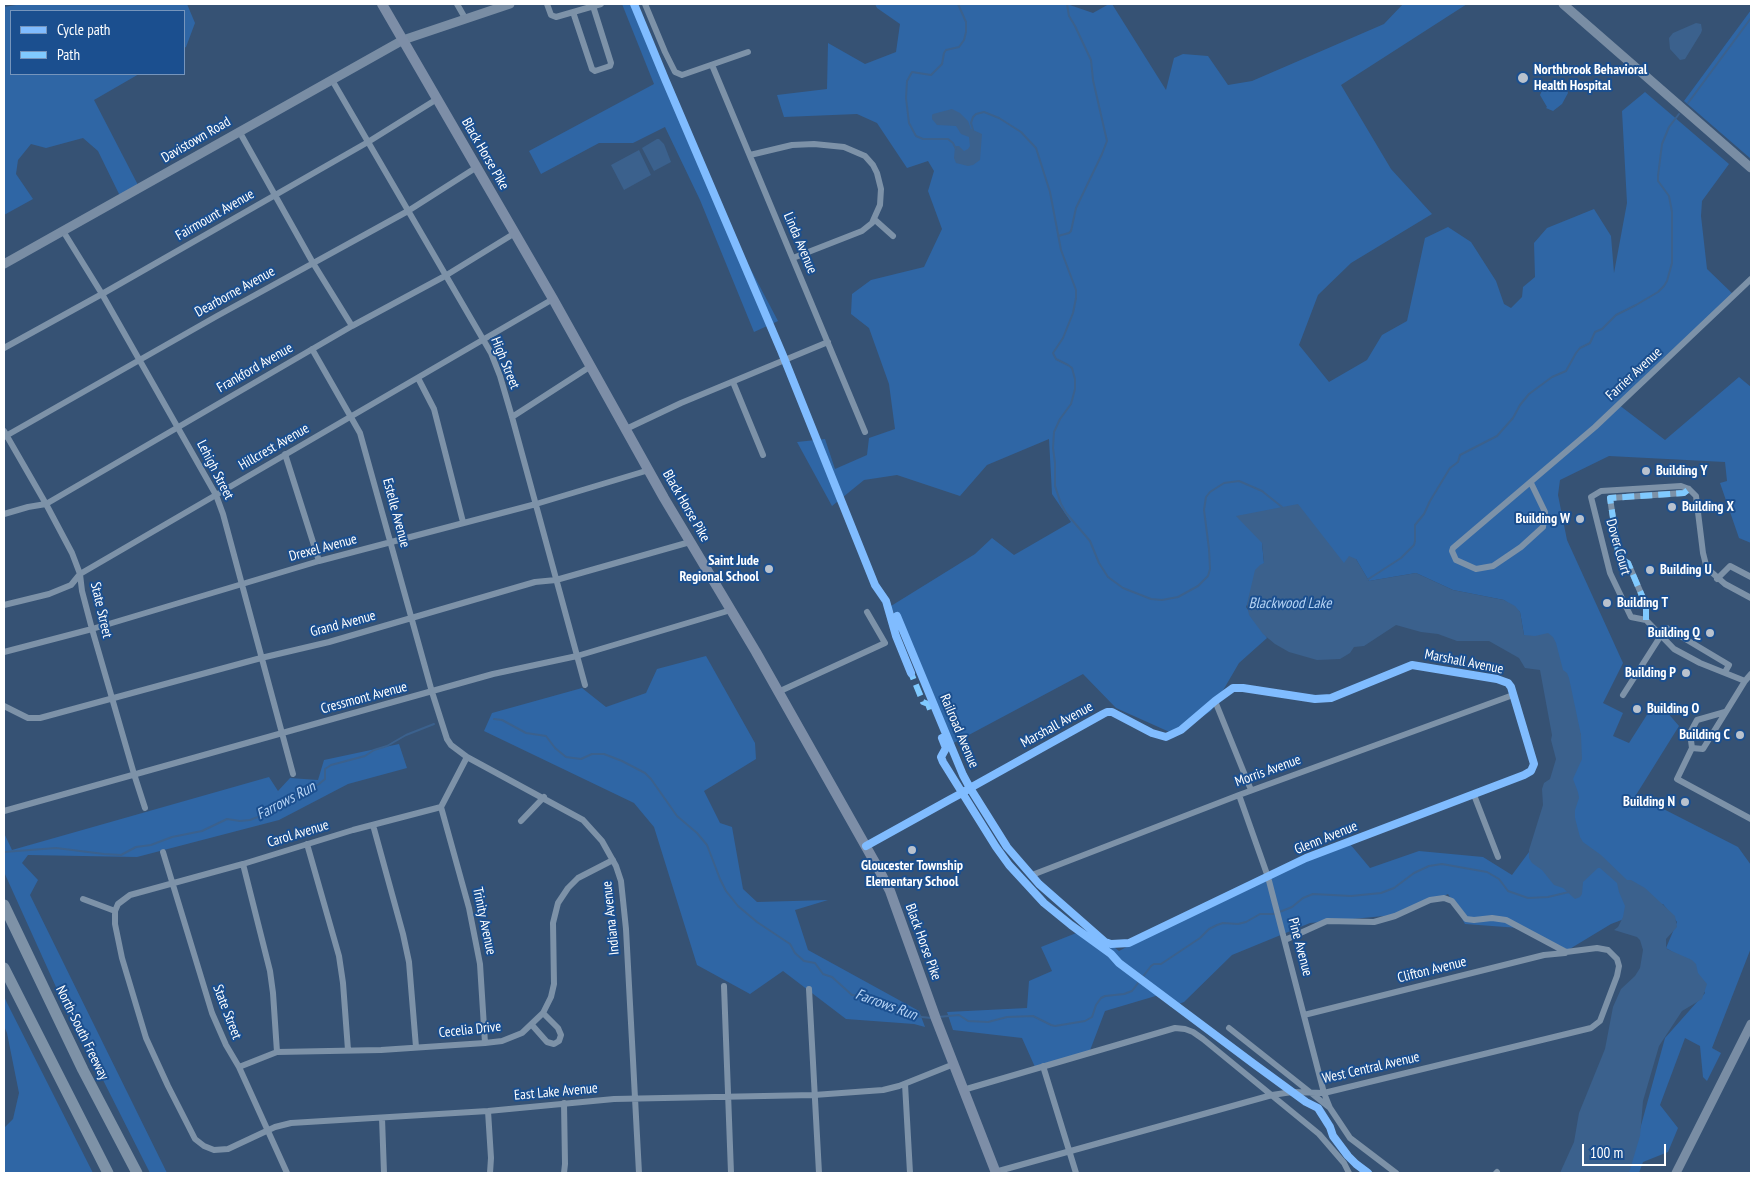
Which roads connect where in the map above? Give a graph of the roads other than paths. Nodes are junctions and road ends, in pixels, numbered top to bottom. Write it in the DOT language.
graph roads {
  1 [pos="382,4"];
  2 [pos="456,4"];
  3 [pos="510,4"];
  4 [pos="547,4"];
  5 [pos="601,4"];
  6 [pos="645,4"];
  7 [pos="1563,4"];
  8 [pos="593,6"];
  9 [pos="573,12"];
  10 [pos="465,18"];
  11 [pos="403,40"];
  12 [pos="748,52"];
  13 [pos="712,65"];
  14 [pos="332,80"];
  15 [pos="437,99"];
  16 [pos="238,131"];
  17 [pos="368,142"];
  18 [pos="750,155"];
  19 [pos="477,167"];
  20 [pos="1751,168"];
  21 [pos="275,195"];
  22 [pos="408,212"];
  23 [pos="874,219"];
  24 [pos="63,231"];
  25 [pos="515,233"];
  26 [pos="893,236"];
  27 [pos="793,258"];
  28 [pos="313,263"];
  29 [pos="4,264"];
  30 [pos="445,276"];
  31 [pos="1751,279"];
  32 [pos="102,294"];
  33 [pos="553,299"];
  34 [pos="352,326"];
  35 [pos="483,340"];
  36 [pos="828,342"];
  37 [pos="4,348"];
  38 [pos="312,349"];
  39 [pos="139,361"];
  40 [pos="591,366"];
  41 [pos="418,378"];
  42 [pos="733,382"];
  43 [pos="352,417"];
  44 [pos="512,417"];
  45 [pos="178,427"];
  46 [pos="626,429"];
  47 [pos="865,432"];
  48 [pos="5,435"];
  49 [pos="285,454"];
  50 [pos="763,455"];
  51 [pos="649,470"];
  52 [pos="1531,483"];
  53 [pos="1689,489"];
  54 [pos="216,494"];
  55 [pos="46,504"];
  56 [pos="536,504"];
  57 [pos="4,514"];
  58 [pos="463,522"];
  59 [pos="391,542"];
  60 [pos="690,542"];
  61 [pos="319,561"];
  62 [pos="80,574"];
  63 [pos="1751,577"];
  64 [pos="1717,578"];
  65 [pos="556,580"];
  66 [pos="241,584"];
  67 [pos="1751,598"];
  68 [pos="4,605"];
  69 [pos="731,610"];
  70 [pos="867,612"];
  71 [pos="898,616"];
  72 [pos="412,618"];
  73 [pos="1646,620"];
  74 [pos="92,629"];
  75 [pos="1660,636"];
  76 [pos="4,652"];
  77 [pos="577,656"];
  78 [pos="261,658"];
  79 [pos="1725,672"];
  80 [pos="1751,674"];
  81 [pos="1745,681"];
  82 [pos="584,685"];
  83 [pos="432,692"];
  84 [pos="778,692"];
  85 [pos="1514,695"];
  86 [pos="1623,695"];
  87 [pos="113,699"];
  88 [pos="1215,700"];
  89 [pos="4,706"];
  90 [pos="1726,712"];
  91 [pos="282,733"];
  92 [pos="1692,748"];
  93 [pos="467,756"];
  94 [pos="134,774"];
  95 [pos="293,774"];
  96 [pos="970,788"];
  97 [pos="1251,790"];
  98 [pos="1239,795"];
  99 [pos="1474,795"];
  100 [pos="544,797"];
  101 [pos="145,808"];
  102 [pos="442,808"];
  103 [pos="4,811"];
  104 [pos="1751,819"];
  105 [pos="521,821"];
  106 [pos="373,825"];
  107 [pos="307,844"];
  108 [pos="866,846"];
  109 [pos="163,852"];
  110 [pos="1498,857"];
  111 [pos="613,860"];
  112 [pos="243,864"];
  113 [pos="1032,876"];
  114 [pos="1268,877"];
  115 [pos="172,884"];
  116 [pos="83,899"];
  117 [pos="4,905"];
  118 [pos="115,911"];
  119 [pos="1285,940"];
  120 [pos="1122,944"];
  121 [pos="1566,952"];
  122 [pos="4,968"];
  123 [pos="724,986"];
  124 [pos="809,989"];
  125 [pos="543,1013"];
  126 [pos="1304,1015"];
  127 [pos="1602,1016"];
  128 [pos="532,1024"];
  129 [pos="1751,1024"];
  130 [pos="1229,1028"];
  131 [pos="485,1043"];
  132 [pos="416,1047"];
  133 [pos="348,1050"];
  134 [pos="277,1052"];
  135 [pos="954,1064"];
  136 [pos="1043,1066"];
  137 [pos="239,1067"];
  138 [pos="905,1084"];
  139 [pos="964,1090"];
  140 [pos="1309,1092"];
  141 [pos="1324,1093"];
  142 [pos="814,1095"];
  143 [pos="1272,1095"];
  144 [pos="727,1097"];
  145 [pos="636,1099"];
  146 [pos="564,1103"];
  147 [pos="1330,1108"];
  148 [pos="488,1111"];
  149 [pos="382,1118"];
  150 [pos="268,1130"];
  151 [pos="1069,1150"];
  152 [pos="108,1173"];
  153 [pos="137,1173"];
  154 [pos="288,1173"];
  155 [pos="384,1173"];
  156 [pos="490,1173"];
  157 [pos="564,1173"];
  158 [pos="639,1173"];
  159 [pos="730,1173"];
  160 [pos="819,1173"];
  161 [pos="910,1173"];
  162 [pos="996,1173"];
  163 [pos="1076,1173"];
  164 [pos="1349,1173"];
  165 [pos="1396,1173"];
  166 [pos="1676,1173"];
  1 -- 11 [label="main road, Black Horse Pike"];
  2 -- 10 [label="street"];
  3 -- 10 [label="street, Davistown Road"];
  4 -- 9 [label="street"];
  5 -- 8 [label="street"];
  6 -- 13 [label="street"];
  7 -- 20 [label="street"];
  8 -- 9 [label="street"];
  8 -- 9 [label="street"];
  10 -- 11 [label="street, Davistown Road"];
  11 -- 14 [label="street, Davistown Road"];
  11 -- 15 [label="main road, Black Horse Pike"];
  12 -- 13 [label="street"];
  13 -- 18 [label="street, Linda Avenue"];
  14 -- 16 [label="street, Davistown Road"];
  14 -- 17 [label="street, High Street"];
  15 -- 17 [label="street, Fairmount Avenue"];
  15 -- 19 [label="main road, Black Horse Pike"];
  16 -- 21 [label="street"];
  16 -- 24 [label="street, Davistown Road"];
  17 -- 21 [label="street, Fairmount Avenue"];
  17 -- 22 [label="street, High Street"];
  18 -- 23 [label="street"];
  18 -- 27 [label="street, Linda Avenue"];
  19 -- 22 [label="street, Dearborne Avenue"];
  19 -- 25 [label="main road, Black Horse Pike"];
  21 -- 28 [label="street"];
  21 -- 32 [label="street, Fairmount Avenue"];
  22 -- 28 [label="street, Dearborne Avenue"];
  22 -- 30 [label="street, High Street"];
  23 -- 26 [label="street"];
  23 -- 27 [label="street"];
  24 -- 29 [label="street, Davistown Road"];
  24 -- 32 [label="street, Lehigh Street"];
  25 -- 30 [label="street, Frankford Avenue"];
  25 -- 33 [label="main road, Black Horse Pike"];
  27 -- 36 [label="street, Linda Avenue"];
  28 -- 34 [label="street"];
  28 -- 39 [label="street, Dearborne Avenue"];
  30 -- 34 [label="street, Frankford Avenue"];
  30 -- 35 [label="street, High Street"];
  31 -- 52 [label="street, Farrier Avenue"];
  32 -- 37 [label="street, Fairmount Avenue"];
  32 -- 39 [label="street, Lehigh Street"];
  33 -- 35 [label="street, Hillcrest Avenue"];
  33 -- 40 [label="main road, Black Horse Pike"];
  34 -- 38 [label="street, Frankford Avenue"];
  35 -- 41 [label="street, Hillcrest Avenue"];
  35 -- 44 [label="street, High Street"];
  36 -- 42 [label="street"];
  36 -- 47 [label="street, Linda Avenue"];
  38 -- 43 [label="street, Estelle Avenue"];
  38 -- 45 [label="street, Frankford Avenue"];
  39 -- 45 [label="street, Lehigh Street"];
  39 -- 48 [label="street, Dearborne Avenue"];
  40 -- 44 [label="street"];
  40 -- 46 [label="main road, Black Horse Pike"];
  41 -- 43 [label="street, Hillcrest Avenue"];
  41 -- 58 [label="street"];
  42 -- 46 [label="street"];
  42 -- 50 [label="street"];
  43 -- 49 [label="street, Hillcrest Avenue"];
  43 -- 59 [label="street, Estelle Avenue"];
  44 -- 56 [label="street, High Street"];
  45 -- 54 [label="street, Lehigh Street"];
  45 -- 55 [label="street, Frankford Avenue"];
  46 -- 51 [label="main road, Black Horse Pike"];
  48 -- 55 [label="street, State Street"];
  49 -- 54 [label="street, Hillcrest Avenue"];
  49 -- 61 [label="street"];
  51 -- 56 [label="street, Drexel Avenue"];
  51 -- 60 [label="main road, Black Horse Pike"];
  52 -- 52 [label="street, Farrier Avenue"];
  53 -- 64 [label="street"];
  53 -- 73 [label="street"];
  53 -- 73 [label="street, Dover Court"];
  54 -- 62 [label="street, Hillcrest Avenue"];
  54 -- 66 [label="street, Lehigh Street"];
  55 -- 57 [label="street, Frankford Avenue"];
  55 -- 62 [label="street, State Street"];
  56 -- 58 [label="street, Drexel Avenue"];
  56 -- 65 [label="street, High Street"];
  58 -- 59 [label="street, Drexel Avenue"];
  59 -- 61 [label="street, Drexel Avenue"];
  59 -- 72 [label="street, Estelle Avenue"];
  60 -- 65 [label="street, Grand Avenue"];
  60 -- 69 [label="main road, Black Horse Pike"];
  61 -- 66 [label="street, Drexel Avenue"];
  62 -- 68 [label="street, Hillcrest Avenue"];
  62 -- 74 [label="street, State Street"];
  63 -- 64 [label="street"];
  64 -- 67 [label="street"];
  65 -- 72 [label="street, Grand Avenue"];
  65 -- 77 [label="street, High Street"];
  66 -- 74 [label="street, Drexel Avenue"];
  66 -- 78 [label="street, Lehigh Street"];
  69 -- 77 [label="street, Cressmont Avenue"];
  69 -- 84 [label="main road, Black Horse Pike"];
  70 -- 84 [label="street"];
  71 -- 96 [label="street, Railroad Avenue"];
  72 -- 78 [label="street, Grand Avenue"];
  72 -- 83 [label="street, Estelle Avenue"];
  73 -- 75 [label="street, Dover Court"];
  74 -- 76 [label="street, Drexel Avenue"];
  74 -- 87 [label="street, State Street"];
  75 -- 79 [label="street, Dover Court"];
  75 -- 79 [label="street"];
  75 -- 86 [label="street"];
  77 -- 82 [label="street, High Street"];
  77 -- 83 [label="street, Cressmont Avenue"];
  78 -- 87 [label="street, Grand Avenue"];
  78 -- 91 [label="street, Lehigh Street"];
  79 -- 81 [label="street, Dover Court"];
  80 -- 81 [label="street"];
  81 -- 90 [label="street"];
  83 -- 91 [label="street, Cressmont Avenue"];
  83 -- 93 [label="street, Indiana Avenue"];
  84 -- 108 [label="main road, Black Horse Pike"];
  85 -- 88 [label="street, Marshall Avenue"];
  85 -- 97 [label="street, Morris Avenue"];
  85 -- 99 [label="street, Glenn Avenue"];
  87 -- 89 [label="street, Grand Avenue"];
  87 -- 94 [label="street, State Street"];
  88 -- 96 [label="street, Marshall Avenue"];
  88 -- 97 [label="street"];
  90 -- 92 [label="street"];
  90 -- 92 [label="street"];
  91 -- 94 [label="street, Cressmont Avenue"];
  91 -- 95 [label="street, Lehigh Street"];
  92 -- 104 [label="street"];
  93 -- 100 [label="street, Indiana Avenue"];
  93 -- 102 [label="street"];
  94 -- 101 [label="street, State Street"];
  94 -- 103 [label="street, Cressmont Avenue"];
  96 -- 108 [label="street, Marshall Avenue"];
  96 -- 113 [label="street, Railroad Avenue"];
  97 -- 98 [label="street, Morris Avenue"];
  98 -- 113 [label="street, Morris Avenue"];
  98 -- 114 [label="street, Pine Avenue"];
  99 -- 110 [label="street"];
  99 -- 114 [label="street, Glenn Avenue"];
  100 -- 105 [label="street"];
  100 -- 111 [label="street, Indiana Avenue"];
  102 -- 106 [label="street, Carol Avenue"];
  102 -- 131 [label="street, Trinity Avenue"];
  106 -- 107 [label="street, Carol Avenue"];
  106 -- 132 [label="street"];
  107 -- 112 [label="street, Carol Avenue"];
  107 -- 133 [label="street"];
  108 -- 135 [label="main road, Black Horse Pike"];
  109 -- 115 [label="street, State Street"];
  111 -- 125 [label="street, Cecelia Drive"];
  111 -- 145 [label="street, Indiana Avenue"];
  112 -- 115 [label="street, Carol Avenue"];
  112 -- 134 [label="street"];
  113 -- 120 [label="street, Railroad Avenue"];
  114 -- 119 [label="street, Pine Avenue"];
  114 -- 120 [label="street, Glenn Avenue"];
  115 -- 118 [label="street, Carol Avenue"];
  115 -- 137 [label="street, State Street"];
  116 -- 118 [label="street"];
  117 -- 153 [label="highway, North-South Freeway"];
  118 -- 150 [label="street, East Lake Avenue"];
  119 -- 121 [label="street"];
  119 -- 126 [label="street, Pine Avenue"];
  121 -- 126 [label="street, Clifton Avenue"];
  121 -- 127 [label="street, Clifton Avenue"];
  122 -- 152 [label="highway"];
  123 -- 144 [label="street"];
  124 -- 142 [label="street"];
  125 -- 128 [label="street, Cecelia Drive"];
  125 -- 128 [label="street"];
  126 -- 141 [label="street, Pine Avenue"];
  127 -- 141 [label="street, West Central Avenue"];
  128 -- 131 [label="street, Cecelia Drive"];
  129 -- 166 [label="street"];
  130 -- 140 [label="street"];
  131 -- 132 [label="street, Cecelia Drive"];
  132 -- 133 [label="street, Cecelia Drive"];
  133 -- 134 [label="street, Cecelia Drive"];
  134 -- 137 [label="street, Cecelia Drive"];
  135 -- 138 [label="street, East Lake Avenue"];
  135 -- 139 [label="main road, Black Horse Pike"];
  136 -- 139 [label="street"];
  136 -- 143 [label="street"];
  136 -- 151 [label="street"];
  137 -- 150 [label="street, State Street"];
  138 -- 142 [label="street, East Lake Avenue"];
  138 -- 161 [label="street"];
  139 -- 162 [label="main road, Black Horse Pike"];
  140 -- 141 [label="street, West Central Avenue"];
  140 -- 143 [label="street, West Central Avenue"];
  140 -- 147 [label="street"];
  141 -- 147 [label="street, Pine Avenue"];
  142 -- 144 [label="street, East Lake Avenue"];
  142 -- 160 [label="street"];
  143 -- 151 [label="street, West Central Avenue"];
  143 -- 164 [label="street"];
  144 -- 145 [label="street, East Lake Avenue"];
  144 -- 159 [label="street"];
  145 -- 146 [label="street, East Lake Avenue"];
  145 -- 158 [label="street, Indiana Avenue"];
  146 -- 148 [label="street, East Lake Avenue"];
  146 -- 157 [label="street"];
  147 -- 165 [label="street"];
  148 -- 149 [label="street, East Lake Avenue"];
  148 -- 156 [label="street"];
  149 -- 150 [label="street, East Lake Avenue"];
  149 -- 155 [label="street"];
  150 -- 154 [label="street, State Street"];
  151 -- 162 [label="street, West Central Avenue"];
  151 -- 163 [label="street"];
}
